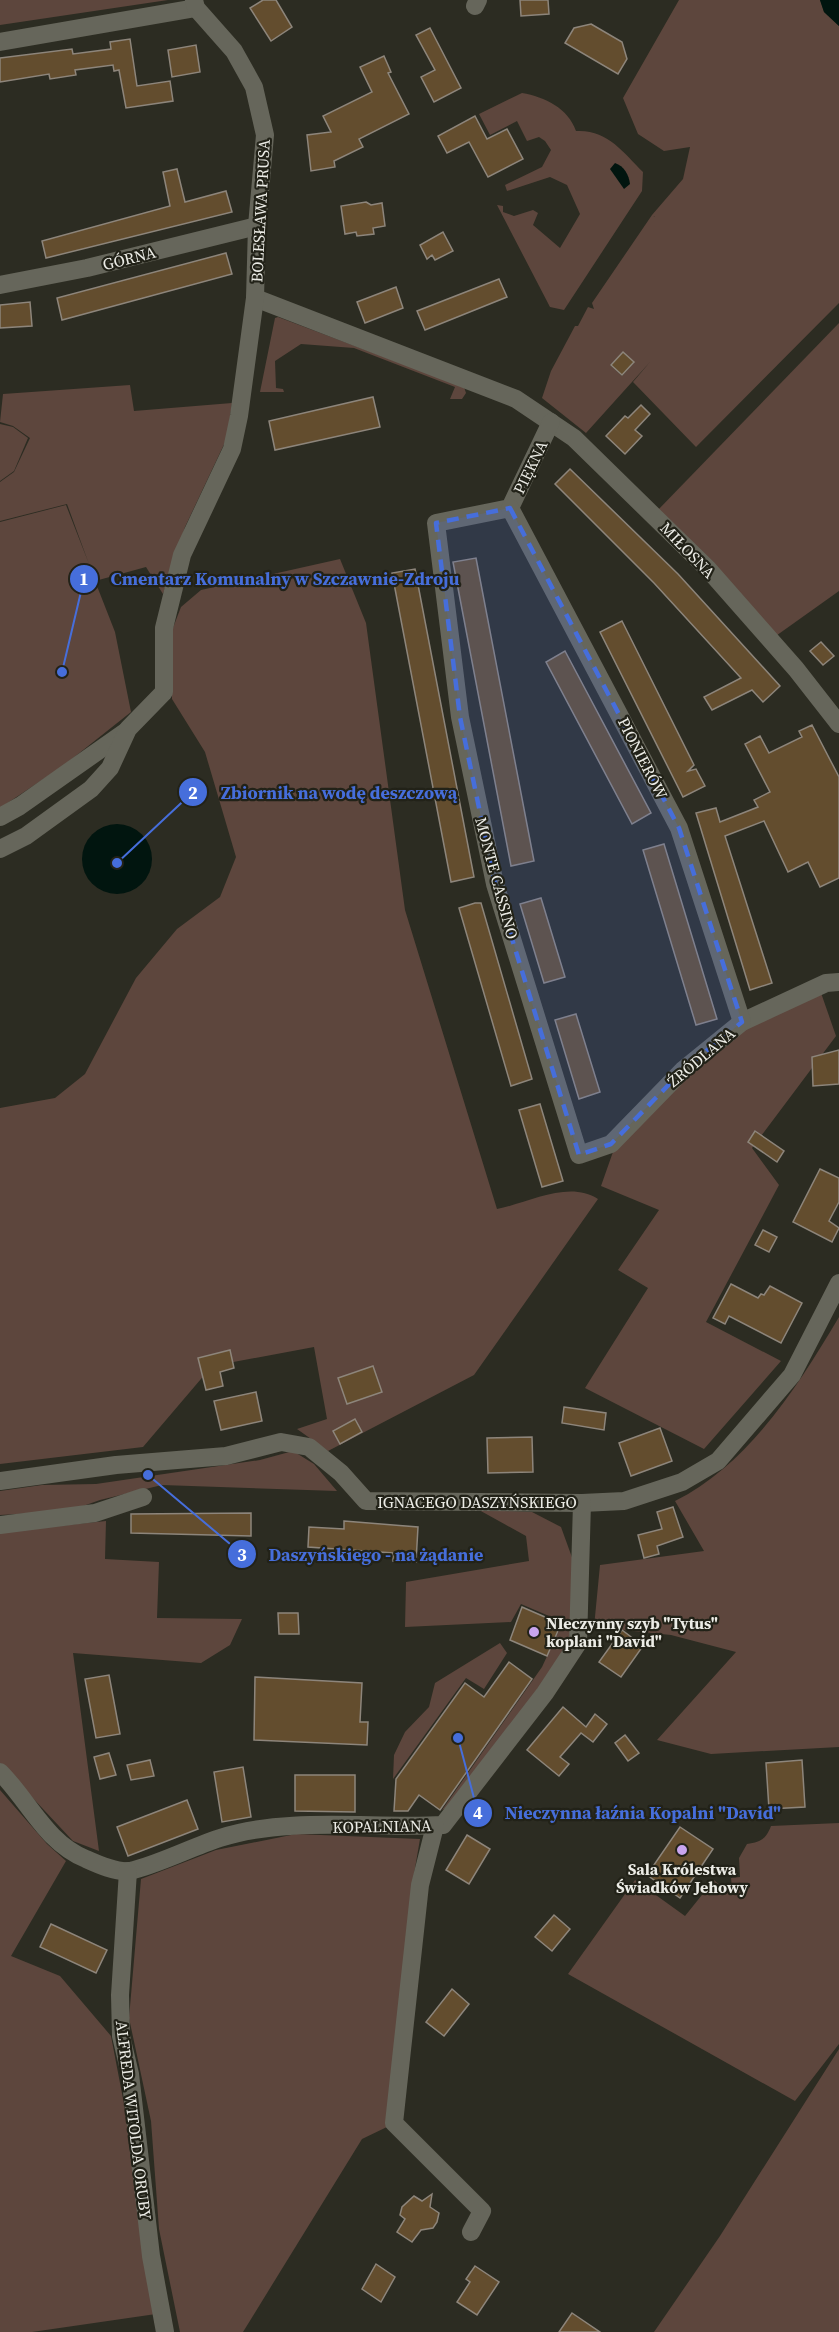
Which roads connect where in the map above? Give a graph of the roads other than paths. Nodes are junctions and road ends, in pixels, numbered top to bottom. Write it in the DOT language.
graph roads {
  1 [pos="195,4"];
  2 [pos="0,42"];
  3 [pos="257,226"];
  4 [pos="0,285"];
  5 [pos="255,298"];
  6 [pos="516,399"];
  7 [pos="551,422"];
  8 [pos="510,508"];
  9 [pos="436,523"];
  10 [pos="839,724"];
  11 [pos="129,729"];
  12 [pos="0,817"];
  13 [pos="0,849"];
  14 [pos="839,982"];
  15 [pos="742,1022"];
  16 [pos="579,1155"];
  17 [pos="839,1283"];
  18 [pos="0,1480"];
  19 [pos="142,1497"];
  20 [pos="582,1503"];
  21 [pos="0,1525"];
  22 [pos="0,1772"];
  23 [pos="435,1826"];
  24 [pos="128,1871"];
  25 [pos="471,2232"];
  26 [pos="165,2332"];
  1 -- 2 [label="street"];
  1 -- 3 [label="street, BOLESŁAWA PRUSA"];
  3 -- 4 [label="street, GÓRNA"];
  3 -- 5 [label="street, BOLESŁAWA PRUSA"];
  5 -- 6 [label="street, BOLESŁAWA PRUSA"];
  5 -- 11 [label="street, BOLESŁAWA PRUSA"];
  6 -- 7 [label="street, MIŁOSNA"];
  7 -- 8 [label="street, PIĘKNA"];
  7 -- 10 [label="street, MIŁOSNA"];
  8 -- 9 [label="street, PIĘKNA"];
  8 -- 15 [label="street, PIONIERÓW"];
  9 -- 16 [label="street, MONTE CASSINO"];
  11 -- 12 [label="street"];
  11 -- 13 [label="street, BOLESŁAWA PRUSA"];
  14 -- 15 [label="street, ŹRÓDLANA"];
  15 -- 16 [label="street, ŹRÓDLANA"];
  17 -- 20 [label="street, IGNACEGO DASZYŃSKIEGO"];
  18 -- 20 [label="street, IGNACEGO DASZYŃSKIEGO"];
  19 -- 21 [label="street"];
  20 -- 23 [label="street, KOPALNIANA"];
  22 -- 24 [label="street"];
  23 -- 24 [label="street, KOPALNIANA"];
  23 -- 25 [label="street"];
  24 -- 26 [label="street, ALFREDA WITOLDA ORUBY"];
}
